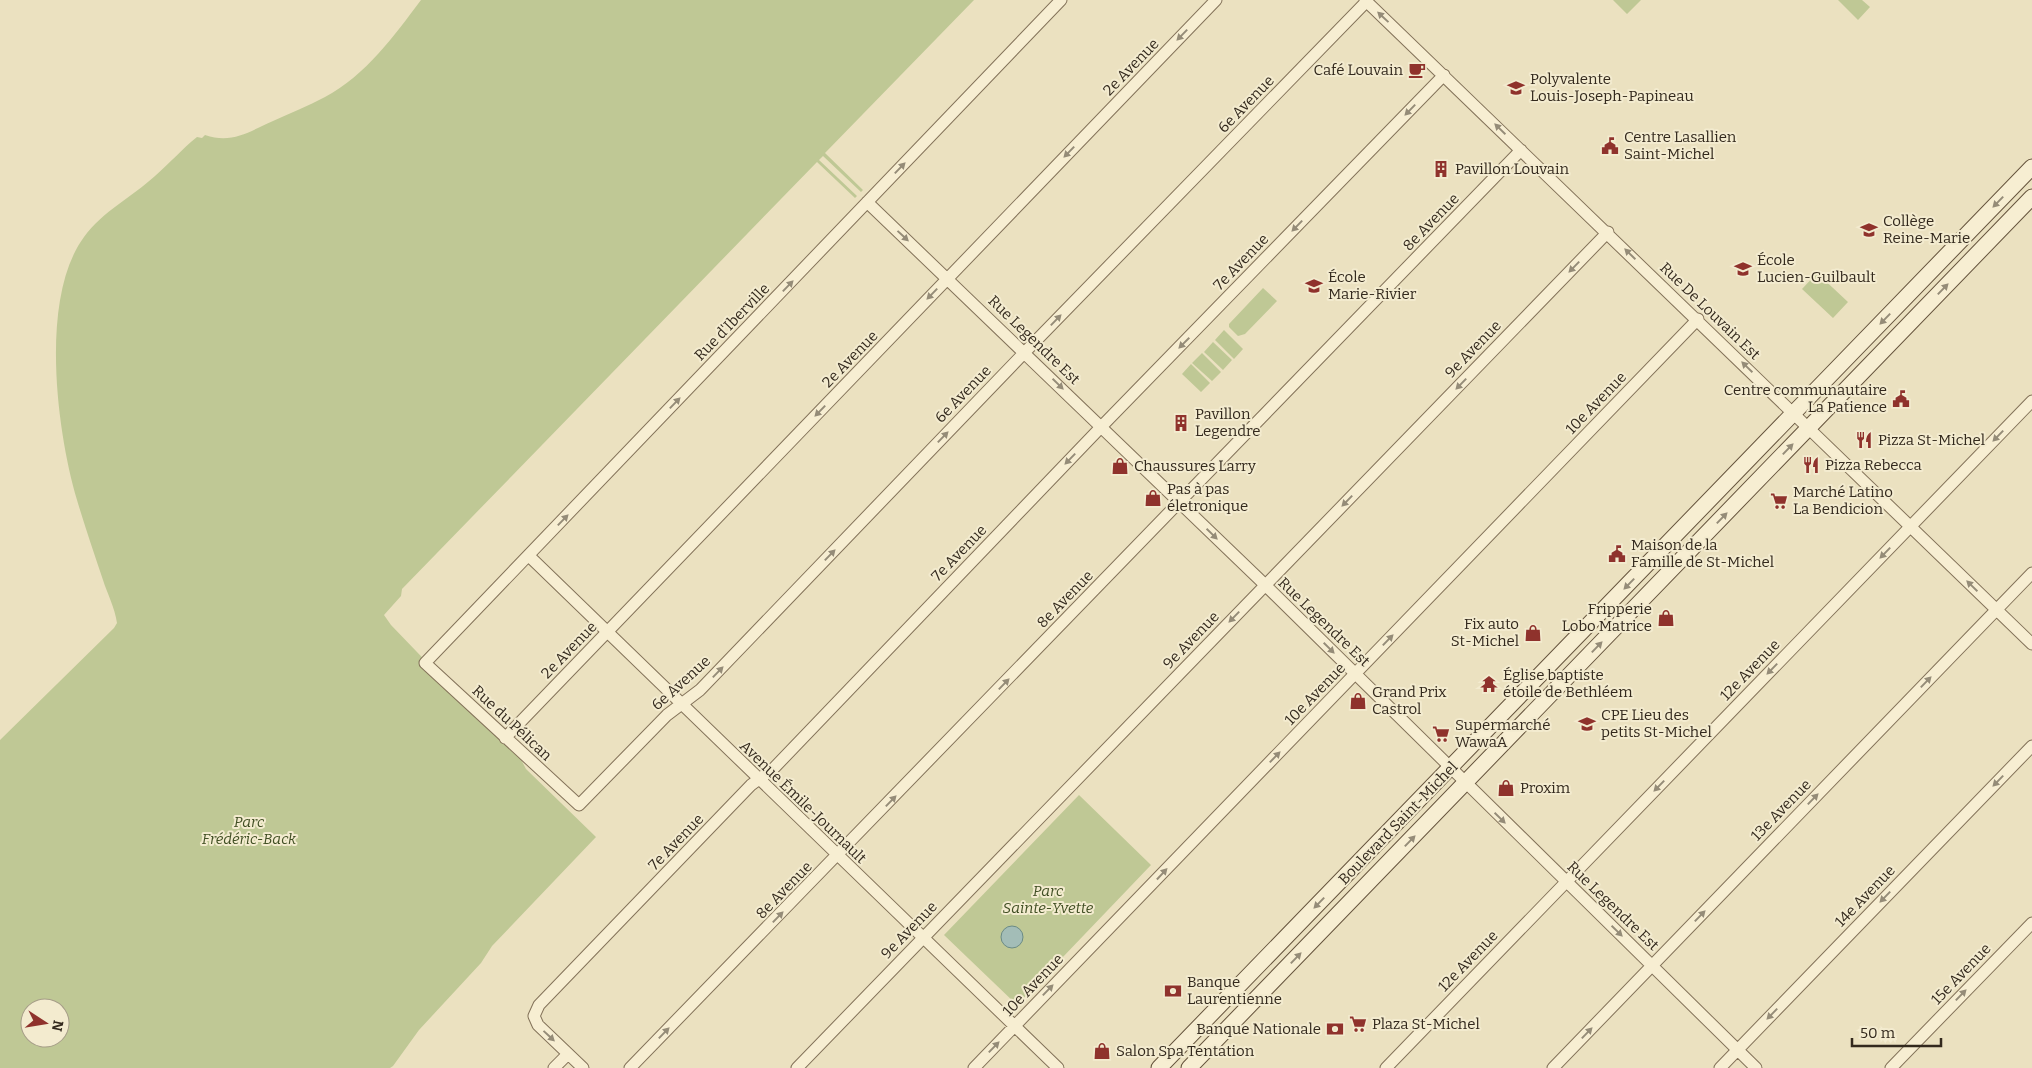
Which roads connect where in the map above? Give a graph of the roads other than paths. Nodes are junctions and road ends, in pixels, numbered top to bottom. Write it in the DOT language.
graph roads {
  1 [pos="1061,0"];
  2 [pos="1216,0"];
  3 [pos="1366,1"];
  4 [pos="1444,75"];
  5 [pos="1521,150"];
  6 [pos="2032,167"];
  7 [pos="2032,197"];
  8 [pos="868,202"];
  9 [pos="1608,232"];
  10 [pos="948,278"];
  11 [pos="1698,319"];
  12 [pos="1025,352"];
  13 [pos="2032,401"];
  14 [pos="1794,413"];
  15 [pos="1102,426"];
  16 [pos="1809,428"];
  17 [pos="1179,502"];
  18 [pos="1910,527"];
  19 [pos="529,556"];
  20 [pos="2032,573"];
  21 [pos="1265,585"];
  22 [pos="1996,610"];
  23 [pos="608,633"];
  24 [pos="2032,644"];
  25 [pos="425,663"];
  26 [pos="1355,674"];
  27 [pos="682,704"];
  28 [pos="505,738"];
  29 [pos="2032,746"];
  30 [pos="1451,768"];
  31 [pos="758,780"];
  32 [pos="1466,783"];
  33 [pos="579,805"];
  34 [pos="838,856"];
  35 [pos="1566,881"];
  36 [pos="2032,923"];
  37 [pos="923,937"];
  38 [pos="1652,964"];
  39 [pos="1015,1026"];
  40 [pos="1737,1050"];
  41 [pos="568,1054"];
  42 [pos="554,1068"];
  43 [pos="583,1068"];
  44 [pos="630,1068"];
  45 [pos="797,1068"];
  46 [pos="974,1068"];
  47 [pos="1058,1068"];
  48 [pos="1159,1068"];
  49 [pos="1189,1068"];
  50 [pos="1386,1068"];
  51 [pos="1553,1068"];
  52 [pos="1720,1068"];
  53 [pos="1756,1068"];
  54 [pos="1891,1068"];
  8 -- 1 [label="street, Rue d'Iberville, one-way"];
  2 -- 10 [label="street, 2e Avenue, one-way"];
  4 -- 3 [label="street, Rue De Louvain Est, one-way"];
  12 -- 3 [label="street, 6e Avenue, one-way"];
  5 -- 4 [label="street, Rue De Louvain Est, one-way"];
  4 -- 15 [label="street, 7e Avenue, one-way"];
  5 -- 9 [label="street, Rue De Louvain Est"];
  5 -- 17 [label="street, 8e Avenue"];
  6 -- 14 [label="main road, Boulevard Saint-Michel, one-way"];
  16 -- 7 [label="main road, Boulevard Saint-Michel, one-way"];
  8 -- 10 [label="street, Rue Legendre Est, one-way"];
  19 -- 8 [label="street, Rue d'Iberville, one-way"];
  11 -- 9 [label="street, Rue De Louvain Est, one-way"];
  9 -- 21 [label="street, 9e Avenue, one-way"];
  10 -- 12 [label="street, Rue Legendre Est"];
  10 -- 23 [label="street, 2e Avenue, one-way"];
  14 -- 11 [label="street, Rue De Louvain Est, one-way"];
  26 -- 11 [label="street, 10e Avenue, one-way"];
  12 -- 15 [label="street, Rue Legendre Est, one-way"];
  27 -- 12 [label="street, 6e Avenue, one-way"];
  13 -- 18 [label="street, 12e Avenue, one-way"];
  14 -- 16 [label="street, Rue De Louvain Est"];
  14 -- 30 [label="main road, Boulevard Saint-Michel, one-way"];
  15 -- 17 [label="street, Rue Legendre Est"];
  15 -- 31 [label="street, 7e Avenue, one-way"];
  16 -- 18 [label="street, Rue De Louvain Est"];
  32 -- 16 [label="main road, Boulevard Saint-Michel, one-way"];
  17 -- 21 [label="street, Rue Legendre Est, one-way"];
  34 -- 17 [label="street, 8e Avenue, one-way"];
  22 -- 18 [label="street, Rue De Louvain Est, one-way"];
  18 -- 35 [label="street, 12e Avenue, one-way"];
  19 -- 23 [label="street, Avenue Émile-Journault"];
  19 -- 25 [label="street, Rue d'Iberville"];
  20 -- 22 [label="street, 13e Avenue"];
  21 -- 26 [label="street, Rue Legendre Est, one-way"];
  21 -- 37 [label="street, 9e Avenue, one-way"];
  22 -- 24 [label="street, Rue De Louvain Est"];
  38 -- 22 [label="street, 13e Avenue, one-way"];
  23 -- 27 [label="street, Avenue Émile-Journault"];
  23 -- 28 [label="street, 2e Avenue"];
  25 -- 28 [label="street, Rue du Pélican"];
  26 -- 30 [label="street, Rue Legendre Est"];
  39 -- 26 [label="street, 10e Avenue, one-way"];
  27 -- 31 [label="street, Avenue Émile-Journault"];
  27 -- 33 [label="street, 6e Avenue"];
  28 -- 33 [label="street, Rue du Pélican"];
  29 -- 40 [label="street, 14e Avenue, one-way"];
  30 -- 32 [label="street, Rue Legendre Est"];
  30 -- 48 [label="main road, Boulevard Saint-Michel, one-way"];
  31 -- 34 [label="street, Avenue Émile-Journault"];
  31 -- 41 [label="street, 7e Avenue, one-way"];
  32 -- 35 [label="street, Rue Legendre Est, one-way"];
  49 -- 32 [label="main road, Boulevard Saint-Michel, one-way"];
  34 -- 37 [label="street, Avenue Émile-Journault"];
  44 -- 34 [label="street, 8e Avenue, one-way"];
  35 -- 38 [label="street, Rue Legendre Est, one-way"];
  35 -- 50 [label="street, 12e Avenue"];
  54 -- 36 [label="street, 15e Avenue, one-way"];
  37 -- 39 [label="street, Avenue Émile-Journault"];
  37 -- 45 [label="street, 9e Avenue"];
  38 -- 40 [label="street, Rue Legendre Est"];
  51 -- 38 [label="street, 13e Avenue, one-way"];
  46 -- 39 [label="street, 10e Avenue, one-way"];
  39 -- 47 [label="street, Avenue Émile-Journault"];
  40 -- 52 [label="street, 14e Avenue"];
  40 -- 53 [label="street, Rue Legendre Est"];
  41 -- 42 [label="street"];
  41 -- 43 [label="street"];
}
